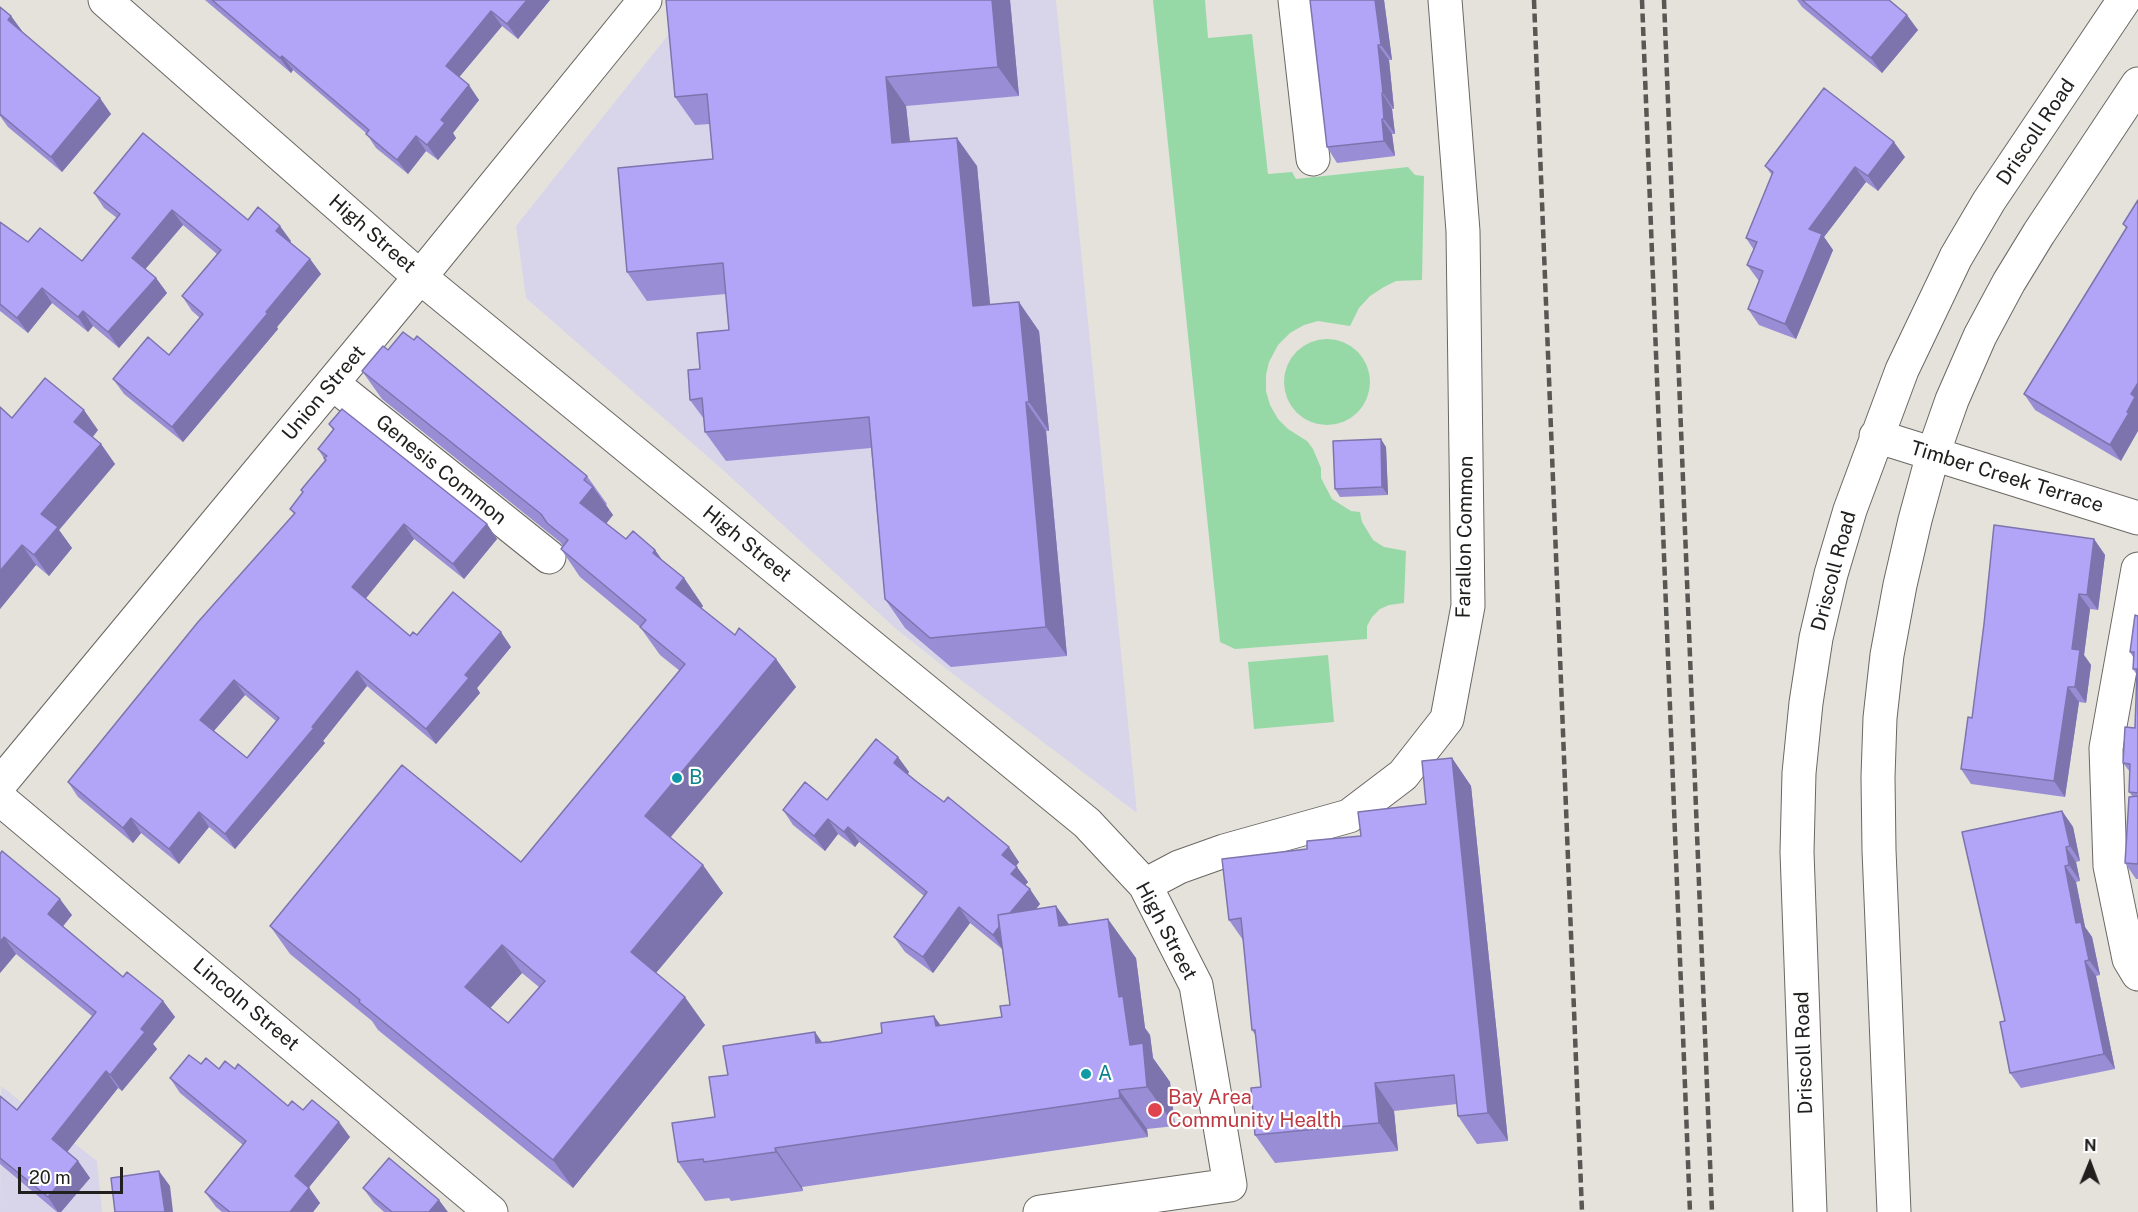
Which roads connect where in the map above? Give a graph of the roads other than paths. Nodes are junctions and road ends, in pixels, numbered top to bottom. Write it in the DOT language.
graph roads {
  1 [pos="105,0"];
  2 [pos="645,0"];
  3 [pos="1295,0"];
  4 [pos="1445,0"];
  5 [pos="2124,0"];
  6 [pos="2138,84"];
  7 [pos="1312,159"];
  8 [pos="420,277"];
  9 [pos="332,384"];
  10 [pos="1876,436"];
  11 [pos="1933,454"];
  12 [pos="2138,518"];
  13 [pos="549,556"];
  14 [pos="2138,569"];
  15 [pos="0,784"];
  16 [pos="0,799"];
  17 [pos="1145,885"];
  18 [pos="2138,974"];
  19 [pos="491,1212"];
  20 [pos="1040,1212"];
  21 [pos="1810,1212"];
  22 [pos="1894,1212"];
  1 -- 8 [label="street, High Street"];
  2 -- 8 [label="street, Union Street"];
  3 -- 7 [label="street"];
  4 -- 17 [label="street, Farallon Common"];
  5 -- 10 [label="street, Driscoll Road"];
  6 -- 11 [label="street"];
  8 -- 9 [label="street, Union Street"];
  8 -- 17 [label="street, High Street"];
  9 -- 13 [label="street, Genesis Common"];
  9 -- 15 [label="street, Union Street"];
  10 -- 11 [label="street, Timber Creek Terrace"];
  10 -- 21 [label="street, Driscoll Road"];
  11 -- 12 [label="street, Timber Creek Terrace"];
  11 -- 22 [label="street"];
  14 -- 18 [label="street"];
  16 -- 19 [label="street, Lincoln Street"];
  17 -- 20 [label="street, High Street"];
}
